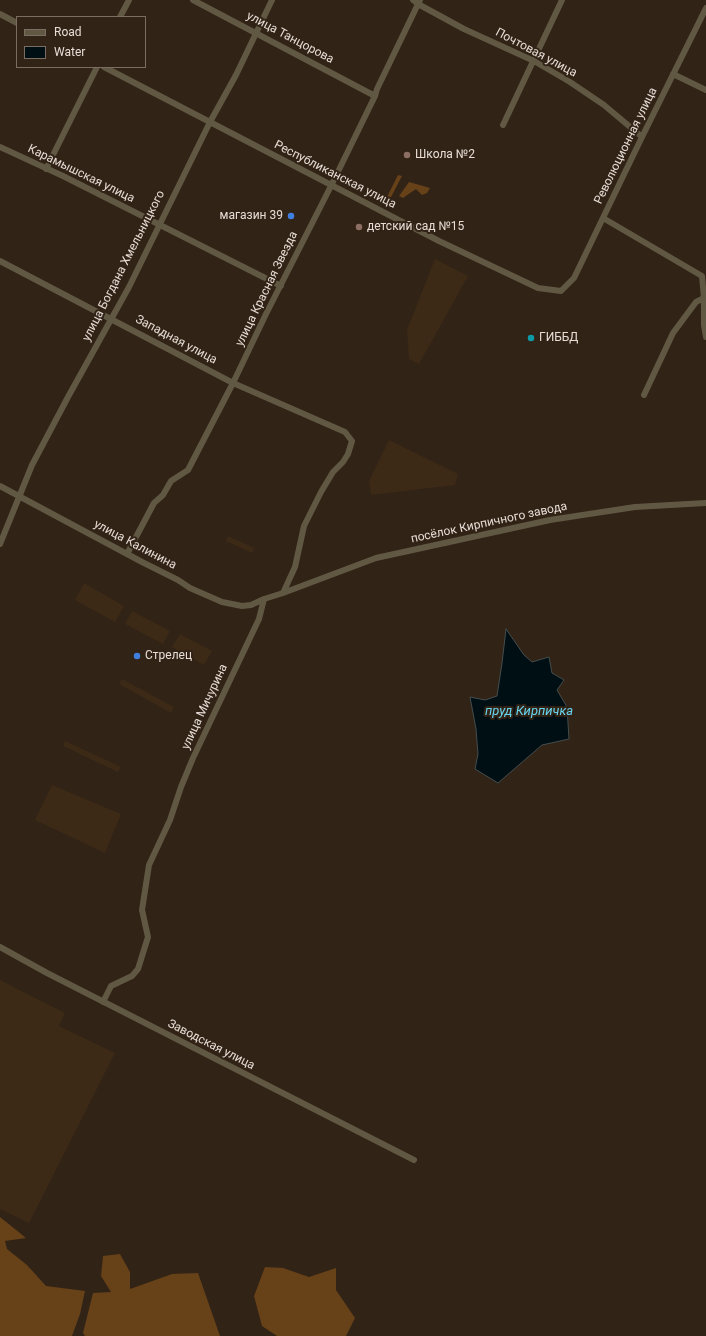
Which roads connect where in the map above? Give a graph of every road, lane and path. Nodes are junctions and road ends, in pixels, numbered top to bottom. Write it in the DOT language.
graph roads {
  1 [pos="128,0"];
  2 [pos="193,0"];
  3 [pos="272,0"];
  4 [pos="562,0"];
  5 [pos="417,1"];
  6 [pos="706,8"];
  7 [pos="0,14"];
  8 [pos="120,16"];
  9 [pos="16,22"];
  10 [pos="257,33"];
  11 [pos="534,61"];
  12 [pos="96,68"];
  13 [pos="106,68"];
  14 [pos="673,74"];
  15 [pos="706,90"];
  16 [pos="375,96"];
  17 [pos="210,122"];
  18 [pos="503,125"];
  19 [pos="642,136"];
  20 [pos="0,147"];
  21 [pos="46,169"];
  22 [pos="331,186"];
  23 [pos="603,218"];
  24 [pos="159,224"];
  25 [pos="0,261"];
  26 [pos="281,286"];
  27 [pos="561,291"];
  28 [pos="705,298"];
  29 [pos="111,318"];
  30 [pos="706,338"];
  31 [pos="233,383"];
  32 [pos="644,395"];
  33 [pos="0,486"];
  34 [pos="20,496"];
  35 [pos="706,503"];
  36 [pos="0,544"];
  37 [pos="127,554"];
  38 [pos="283,593"];
  39 [pos="264,599"];
  40 [pos="0,947"];
  41 [pos="103,1002"];
  42 [pos="414,1160"];
  1 -- 8 [label="street"];
  2 -- 10 [label="street, улица Танцорова"];
  3 -- 10 [label="street, улица Богдана Хмельницкого"];
  4 -- 11 [label="street"];
  5 -- 11 [label="street, Почтовая улица"];
  5 -- 16 [label="street, улица Красная Звезда"];
  6 -- 14 [label="street, Революционная улица"];
  7 -- 9 [label="street"];
  10 -- 16 [label="street, улица Танцорова"];
  10 -- 17 [label="street, улица Богдана Хмельницкого"];
  11 -- 18 [label="street"];
  11 -- 19 [label="street, Почтовая улица"];
  12 -- 21 [label="street"];
  13 -- 17 [label="street, Республиканская улица"];
  14 -- 15 [label="street"];
  14 -- 19 [label="street, Революционная улица"];
  16 -- 22 [label="street, улица Красная Звезда"];
  17 -- 22 [label="street, Республиканская улица"];
  17 -- 24 [label="street, улица Богдана Хмельницкого"];
  19 -- 23 [label="street, Революционная улица"];
  20 -- 21 [label="street, Карамышская улица"];
  21 -- 24 [label="street, Карамышская улица"];
  22 -- 26 [label="street, улица Красная Звезда"];
  22 -- 27 [label="street, Республиканская улица"];
  23 -- 27 [label="street, Революционная улица"];
  23 -- 28 [label="street"];
  24 -- 26 [label="street, Карамышская улица"];
  24 -- 29 [label="street, улица Богдана Хмельницкого"];
  25 -- 29 [label="street, Западная улица"];
  26 -- 31 [label="street, улица Красная Звезда"];
  28 -- 30 [label="street"];
  28 -- 32 [label="street"];
  29 -- 31 [label="street, Западная улица"];
  29 -- 34 [label="street, улица Богдана Хмельницкого"];
  31 -- 37 [label="street, улица Красная Звезда"];
  31 -- 38 [label="street, Западная улица"];
  33 -- 34 [label="street, улица Калинина"];
  34 -- 36 [label="street, улица Богдана Хмельницкого"];
  34 -- 37 [label="street, улица Калинина"];
  35 -- 38 [label="street, посёлок Кирпичного завода"];
  37 -- 39 [label="street, улица Калинина"];
  38 -- 39 [label="street"];
  39 -- 41 [label="street, улица Мичурина"];
  40 -- 41 [label="street, Заводская улица"];
  41 -- 42 [label="street, Заводская улица"];
}
